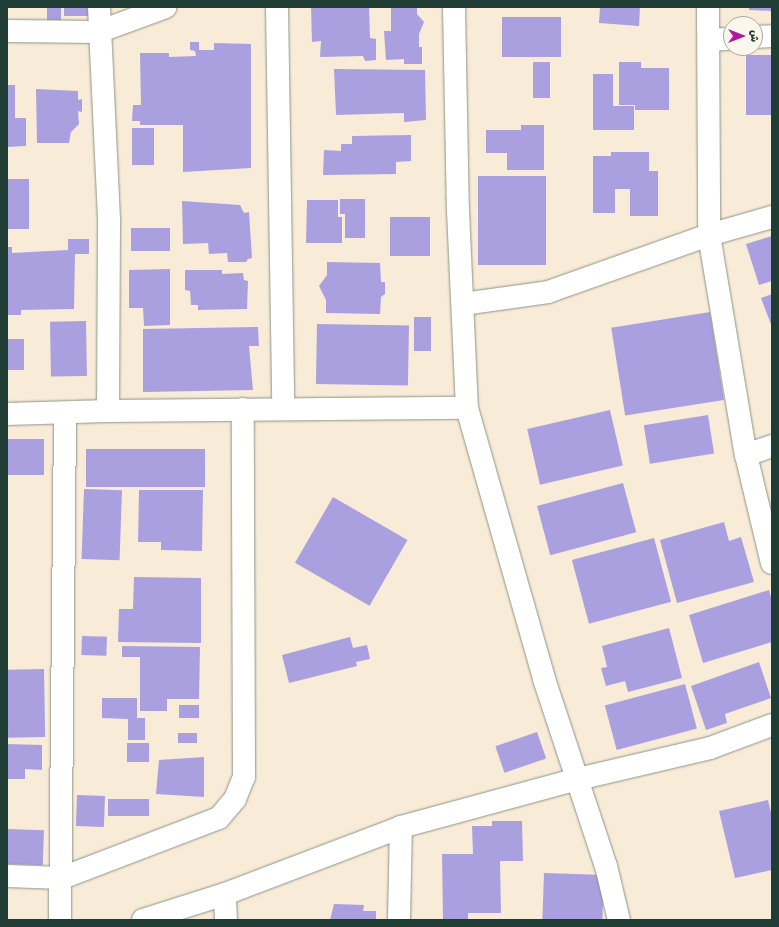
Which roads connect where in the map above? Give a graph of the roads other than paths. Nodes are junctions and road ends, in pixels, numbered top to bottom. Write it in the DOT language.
graph roads {
  1 [pos="99,7"];
  2 [pos="166,7"];
  3 [pos="277,7"];
  4 [pos="454,7"];
  5 [pos="708,7"];
  6 [pos="7,31"];
  7 [pos="98,32"];
  8 [pos="723,39"];
  9 [pos="709,40"];
  10 [pos="772,217"];
  11 [pos="709,235"];
  12 [pos="463,304"];
  13 [pos="283,408"];
  14 [pos="467,408"];
  15 [pos="243,409"];
  16 [pos="108,411"];
  17 [pos="65,413"];
  18 [pos="7,414"];
  19 [pos="772,446"];
  20 [pos="746,455"];
  21 [pos="772,563"];
  22 [pos="772,725"];
  23 [pos="578,779"];
  24 [pos="401,827"];
  25 [pos="7,876"];
  26 [pos="62,878"];
  27 [pos="225,894"];
  28 [pos="60,920"];
  29 [pos="143,920"];
  30 [pos="226,920"];
  31 [pos="399,920"];
  32 [pos="619,920"];
  1 -- 7 [label="street"];
  2 -- 7 [label="street"];
  3 -- 13 [label="street"];
  4 -- 12 [label="street"];
  5 -- 9 [label="street"];
  6 -- 7 [label="street"];
  7 -- 16 [label="street"];
  8 -- 9 [label="street"];
  9 -- 11 [label="street"];
  10 -- 11 [label="street"];
  11 -- 12 [label="street"];
  11 -- 20 [label="street"];
  12 -- 14 [label="street"];
  13 -- 14 [label="street"];
  13 -- 15 [label="street"];
  14 -- 23 [label="street"];
  15 -- 16 [label="street"];
  15 -- 26 [label="street"];
  16 -- 17 [label="street"];
  17 -- 18 [label="street"];
  17 -- 26 [label="street"];
  19 -- 20 [label="street"];
  20 -- 21 [label="street"];
  22 -- 23 [label="street"];
  23 -- 24 [label="street"];
  23 -- 32 [label="street"];
  24 -- 27 [label="street"];
  24 -- 31 [label="street"];
  25 -- 26 [label="street"];
  26 -- 28 [label="street"];
  27 -- 29 [label="street"];
  27 -- 30 [label="street"];
}
